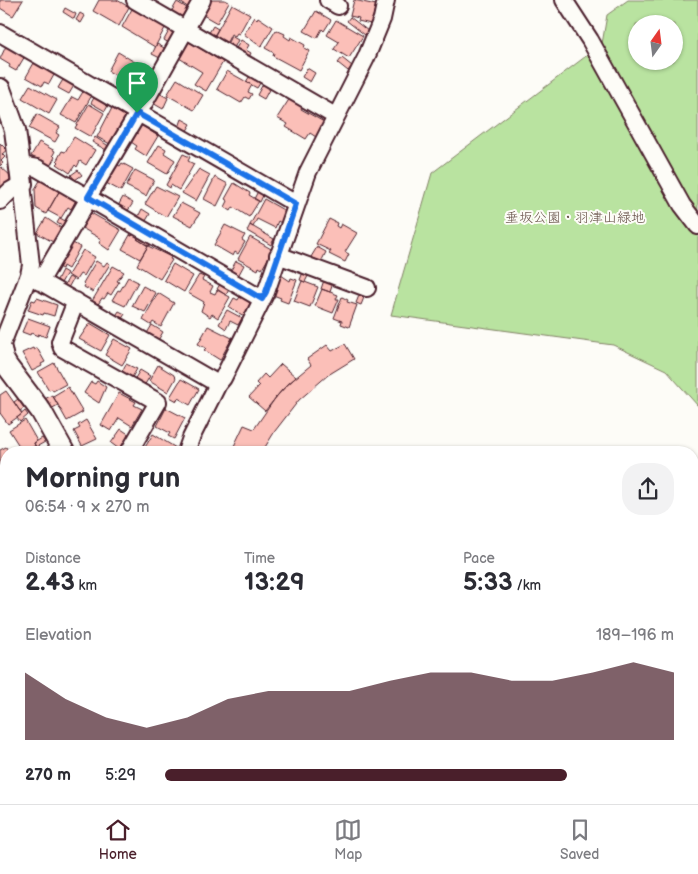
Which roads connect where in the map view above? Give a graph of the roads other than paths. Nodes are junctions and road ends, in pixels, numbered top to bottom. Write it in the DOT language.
graph roads {
  1 [pos="135,0"];
  2 [pos="202,0"];
  3 [pos="386,0"];
  4 [pos="564,0"];
  5 [pos="185,30"];
  6 [pos="0,33"];
  7 [pos="0,89"];
  8 [pos="137,113"];
  9 [pos="336,116"];
  10 [pos="21,174"];
  11 [pos="89,198"];
  12 [pos="0,201"];
  13 [pos="296,204"];
  14 [pos="698,226"];
  15 [pos="278,255"];
  16 [pos="35,278"];
  17 [pos="367,288"];
  18 [pos="262,299"];
  19 [pos="76,302"];
  20 [pos="0,349"];
  21 [pos="218,384"];
  22 [pos="61,446"];
  23 [pos="132,446"];
  24 [pos="188,446"];
  1 -- 5 [label="street"];
  2 -- 5 [label="street"];
  3 -- 9 [label="street"];
  4 -- 14 [label="street"];
  5 -- 8 [label="street"];
  5 -- 9 [label="street"];
  6 -- 8 [label="street"];
  7 -- 10 [label="street"];
  8 -- 11 [label="street"];
  8 -- 13 [label="street"];
  9 -- 13 [label="street"];
  10 -- 11 [label="street"];
  10 -- 12 [label="street"];
  10 -- 16 [label="street"];
  11 -- 16 [label="street"];
  11 -- 18 [label="street"];
  13 -- 15 [label="street"];
  15 -- 17 [label="street"];
  15 -- 18 [label="street"];
  16 -- 19 [label="street"];
  16 -- 20 [label="street"];
  18 -- 21 [label="street"];
  19 -- 21 [label="street"];
  19 -- 23 [label="street"];
  20 -- 22 [label="street"];
  21 -- 24 [label="street"];
}
